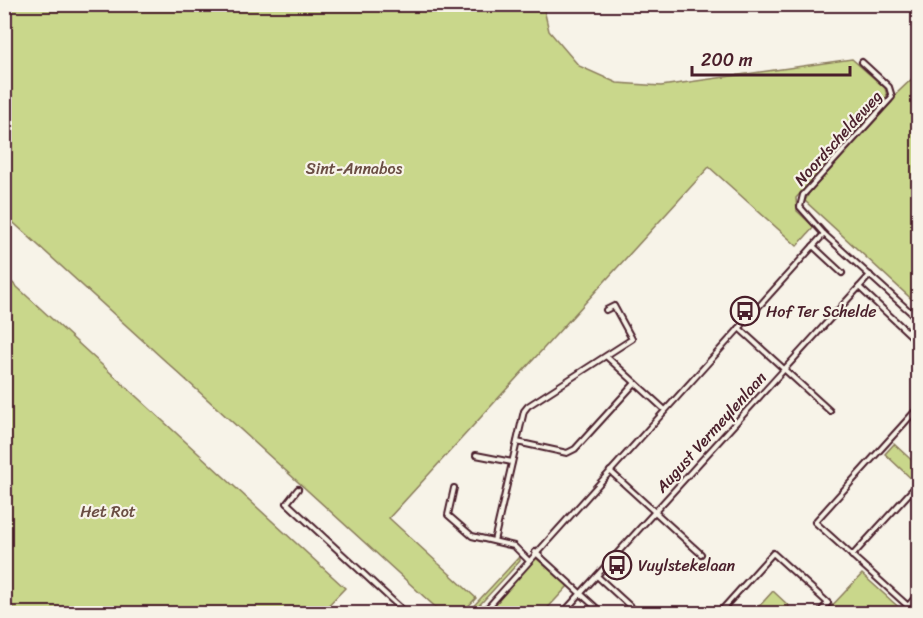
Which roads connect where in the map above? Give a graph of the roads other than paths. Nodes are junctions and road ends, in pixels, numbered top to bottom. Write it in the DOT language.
graph roads {
  1 [pos="862,62"];
  2 [pos="824,234"];
  3 [pos="813,246"];
  4 [pos="842,273"];
  5 [pos="870,275"];
  6 [pos="859,287"];
  7 [pos="606,310"];
  8 [pos="918,319"];
  9 [pos="739,328"];
  10 [pos="918,342"];
  11 [pos="607,357"];
  12 [pos="784,370"];
  13 [pos="635,383"];
  14 [pos="918,408"];
  15 [pos="665,410"];
  16 [pos="830,411"];
  17 [pos="517,441"];
  18 [pos="476,455"];
  19 [pos="512,462"];
  20 [pos="610,471"];
  21 [pos="454,488"];
  22 [pos="298,489"];
  23 [pos="918,490"];
  24 [pos="655,512"];
  25 [pos="494,542"];
  26 [pos="535,552"];
  27 [pos="701,554"];
  28 [pos="852,556"];
  29 [pos="528,560"];
  30 [pos="597,576"];
  31 [pos="580,594"];
  32 [pos="918,594"];
  33 [pos="330,614"];
  34 [pos="337,614"];
  35 [pos="407,614"];
  36 [pos="482,614"];
  37 [pos="562,614"];
  38 [pos="603,614"];
  39 [pos="634,614"];
  40 [pos="718,614"];
  41 [pos="818,614"];
  1 -- 2 [label="street, Noordscheldeweg"];
  2 -- 3 [label="street"];
  2 -- 5 [label="street"];
  3 -- 4 [label="street"];
  3 -- 9 [label="street"];
  5 -- 6 [label="street, August Vermeylenlaan"];
  5 -- 8 [label="street"];
  6 -- 10 [label="street"];
  6 -- 12 [label="street, August Vermeylenlaan"];
  7 -- 11 [label="street"];
  9 -- 12 [label="street, August Vermeylenlaan"];
  9 -- 15 [label="street"];
  11 -- 13 [label="street"];
  11 -- 17 [label="street"];
  12 -- 16 [label="street, August Vermeylenlaan"];
  12 -- 24 [label="street, August Vermeylenlaan"];
  13 -- 15 [label="street"];
  13 -- 17 [label="street"];
  14 -- 28 [label="street"];
  15 -- 20 [label="street"];
  17 -- 19 [label="street"];
  18 -- 19 [label="street"];
  19 -- 25 [label="street"];
  20 -- 24 [label="street, August Vermeylenlaan"];
  20 -- 26 [label="street"];
  21 -- 25 [label="street"];
  22 -- 35 [label="street"];
  23 -- 28 [label="street"];
  24 -- 27 [label="street, August Vermeylenlaan"];
  24 -- 30 [label="street, August Vermeylenlaan"];
  25 -- 29 [label="street"];
  26 -- 29 [label="street"];
  26 -- 31 [label="street"];
  28 -- 32 [label="street"];
  29 -- 36 [label="street"];
  30 -- 31 [label="street, August Vermeylenlaan"];
  30 -- 39 [label="street"];
  31 -- 37 [label="street, August Vermeylenlaan"];
  31 -- 38 [label="street"];
  33 -- 34 [label="street"];
  40 -- 41 [label="street"];
}
